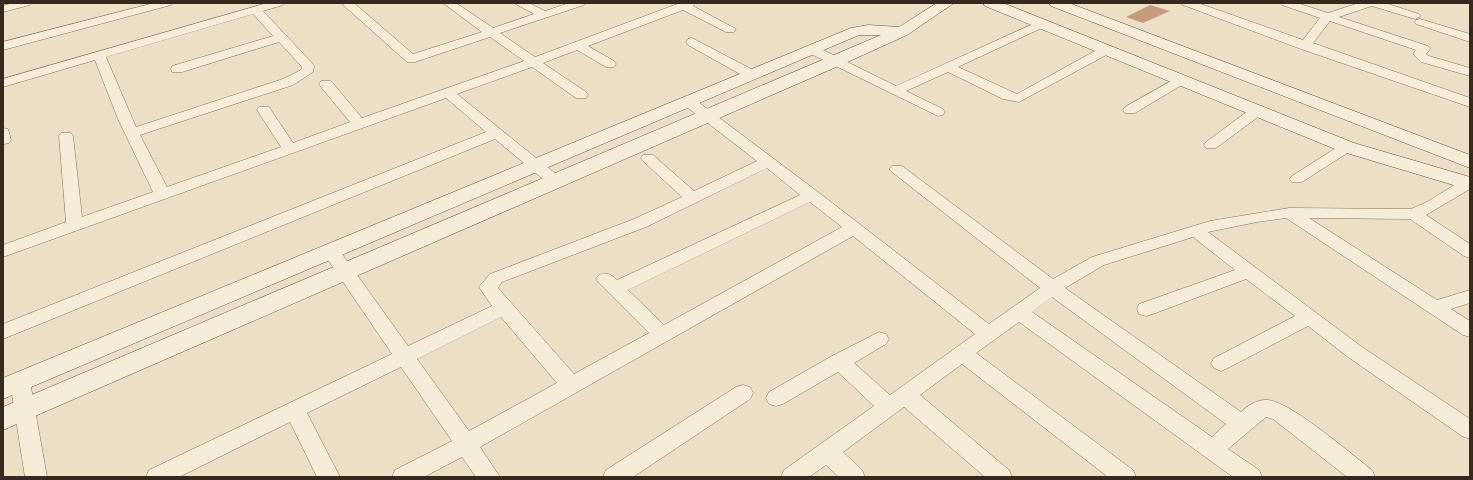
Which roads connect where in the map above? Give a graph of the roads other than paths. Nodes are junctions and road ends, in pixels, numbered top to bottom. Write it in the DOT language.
graph roads {
  1 [pos="26,3"];
  2 [pos="167,3"];
  3 [pos="279,3"];
  4 [pos="347,3"];
  5 [pos="449,3"];
  6 [pos="520,3"];
  7 [pos="580,3"];
  8 [pos="990,3"];
  9 [pos="1056,3"];
  10 [pos="1187,3"];
  11 [pos="1286,3"];
  12 [pos="1370,3"];
  13 [pos="1374,3"];
  14 [pos="687,4"];
  15 [pos="951,4"];
  16 [pos="3,9"];
  17 [pos="255,10"];
  18 [pos="544,16"];
  19 [pos="1327,17"];
  20 [pos="1042,24"];
  21 [pos="1470,25"];
  22 [pos="730,29"];
  23 [pos="902,32"];
  24 [pos="492,33"];
  25 [pos="1457,34"];
  26 [pos="281,38"];
  27 [pos="1470,38"];
  28 [pos="1435,41"];
  29 [pos="692,42"];
  30 [pos="578,45"];
  31 [pos="3,46"];
  32 [pos="1305,46"];
  33 [pos="1424,49"];
  34 [pos="813,50"];
  35 [pos="1106,50"];
  36 [pos="99,56"];
  37 [pos="1470,57"];
  38 [pos="837,61"];
  39 [pos="533,62"];
  40 [pos="610,64"];
  41 [pos="948,67"];
  42 [pos="1457,68"];
  43 [pos="177,69"];
  44 [pos="1470,72"];
  45 [pos="752,75"];
  46 [pos="1180,80"];
  47 [pos="3,84"];
  48 [pos="326,84"];
  49 [pos="896,91"];
  50 [pos="448,93"];
  51 [pos="581,95"];
  52 [pos="688,101"];
  53 [pos="1470,103"];
  54 [pos="264,110"];
  55 [pos="1130,110"];
  56 [pos="1257,111"];
  57 [pos="938,112"];
  58 [pos="708,117"];
  59 [pos="359,124"];
  60 [pos="132,133"];
  61 [pos="496,133"];
  62 [pos="66,136"];
  63 [pos="1211,145"];
  64 [pos="1347,147"];
  65 [pos="290,148"];
  66 [pos="648,158"];
  67 [pos="768,162"];
  68 [pos="1470,162"];
  69 [pos="534,164"];
  70 [pos="897,169"];
  71 [pos="1297,179"];
  72 [pos="556,182"];
  73 [pos="1469,183"];
  74 [pos="162,193"];
  75 [pos="812,195"];
  76 [pos="692,198"];
  77 [pos="438,206"];
  78 [pos="1289,213"];
  79 [pos="1414,214"];
  80 [pos="75,225"];
  81 [pos="457,225"];
  82 [pos="854,228"];
  83 [pos="1196,231"];
  84 [pos="331,250"];
  85 [pos="3,251"];
  86 [pos="1470,252"];
  87 [pos="1249,271"];
  88 [pos="348,272"];
  89 [pos="1052,288"];
  90 [pos="1470,296"];
  91 [pos="1434,307"];
  92 [pos="504,308"];
  93 [pos="1146,309"];
  94 [pos="1019,312"];
  95 [pos="1309,316"];
  96 [pos="1470,330"];
  97 [pos="3,332"];
  98 [pos="988,334"];
  99 [pos="662,335"];
  100 [pos="879,339"];
  101 [pos="962,353"];
  102 [pos="405,356"];
  103 [pos="839,361"];
  104 [pos="1222,363"];
  105 [pos="11,386"];
  106 [pos="571,386"];
  107 [pos="743,393"];
  108 [pos="776,398"];
  109 [pos="897,401"];
  110 [pos="25,410"];
  111 [pos="295,410"];
  112 [pos="3,420"];
  113 [pos="1242,424"];
  114 [pos="1470,430"];
  115 [pos="466,444"];
  116 [pos="1213,449"];
  117 [pos="827,452"];
  118 [pos="36,477"];
  119 [pos="157,477"];
  120 [pos="329,477"];
  121 [pos="403,477"];
  122 [pos="489,477"];
  123 [pos="614,477"];
  124 [pos="792,477"];
  125 [pos="854,477"];
  126 [pos="1000,477"];
  127 [pos="1125,477"];
  128 [pos="1251,477"];
  129 [pos="1364,477"];
  1 -- 16 [label="street"];
  2 -- 31 [label="street"];
  3 -- 17 [label="street"];
  4 -- 24 [label="street"];
  5 -- 24 [label="street"];
  6 -- 18 [label="street"];
  7 -- 18 [label="street"];
  8 -- 20 [label="street"];
  9 -- 68 [label="street"];
  10 -- 32 [label="street"];
  11 -- 19 [label="street"];
  12 -- 19 [label="street"];
  13 -- 25 [label="street"];
  14 -- 22 [label="street"];
  14 -- 30 [label="street"];
  15 -- 23 [label="street"];
  17 -- 26 [label="street"];
  17 -- 36 [label="street"];
  18 -- 24 [label="street"];
  19 -- 32 [label="street"];
  19 -- 33 [label="street"];
  20 -- 35 [label="street"];
  20 -- 41 [label="street"];
  21 -- 25 [label="street"];
  23 -- 34 [label="street"];
  23 -- 38 [label="street"];
  24 -- 39 [label="street"];
  25 -- 27 [label="street"];
  26 -- 43 [label="street"];
  26 -- 60 [label="street"];
  28 -- 33 [label="street"];
  29 -- 45 [label="street"];
  30 -- 39 [label="street"];
  30 -- 40 [label="street"];
  32 -- 53 [label="street"];
  33 -- 42 [label="street"];
  34 -- 38 [label="street"];
  34 -- 45 [label="street"];
  35 -- 41 [label="street"];
  35 -- 46 [label="street"];
  36 -- 47 [label="street"];
  36 -- 60 [label="street"];
  37 -- 42 [label="street"];
  38 -- 49 [label="street"];
  38 -- 58 [label="street"];
  39 -- 50 [label="street"];
  39 -- 51 [label="street"];
  41 -- 49 [label="street"];
  42 -- 44 [label="street"];
  45 -- 52 [label="street"];
  46 -- 55 [label="street"];
  46 -- 56 [label="street"];
  48 -- 59 [label="street"];
  49 -- 57 [label="street"];
  50 -- 59 [label="street"];
  50 -- 61 [label="street"];
  52 -- 58 [label="street"];
  52 -- 69 [label="street"];
  54 -- 65 [label="street"];
  56 -- 63 [label="street"];
  56 -- 64 [label="street"];
  58 -- 67 [label="street"];
  58 -- 72 [label="street"];
  59 -- 65 [label="street"];
  60 -- 74 [label="street"];
  61 -- 69 [label="street"];
  61 -- 97 [label="street"];
  62 -- 80 [label="street"];
  64 -- 71 [label="street"];
  64 -- 73 [label="street"];
  65 -- 74 [label="street"];
  66 -- 76 [label="street"];
  67 -- 75 [label="street"];
  67 -- 76 [label="street"];
  69 -- 72 [label="street"];
  69 -- 77 [label="street"];
  70 -- 89 [label="street"];
  72 -- 81 [label="street"];
  73 -- 79 [label="street"];
  74 -- 80 [label="street"];
  75 -- 82 [label="street"];
  75 -- 99 [label="street"];
  76 -- 92 [label="street"];
  77 -- 81 [label="street"];
  77 -- 84 [label="street"];
  78 -- 79 [label="street"];
  78 -- 83 [label="street"];
  78 -- 91 [label="street"];
  79 -- 86 [label="street"];
  80 -- 85 [label="street"];
  81 -- 88 [label="street"];
  82 -- 98 [label="street"];
  82 -- 99 [label="street"];
  83 -- 87 [label="street"];
  83 -- 89 [label="street"];
  84 -- 88 [label="street"];
  84 -- 105 [label="street"];
  87 -- 93 [label="street"];
  87 -- 95 [label="street"];
  88 -- 102 [label="street"];
  88 -- 110 [label="street"];
  89 -- 94 [label="street"];
  89 -- 113 [label="street"];
  90 -- 91 [label="street"];
  91 -- 96 [label="street"];
  92 -- 102 [label="street"];
  92 -- 106 [label="street"];
  94 -- 98 [label="street"];
  94 -- 116 [label="street"];
  95 -- 104 [label="street"];
  95 -- 114 [label="street"];
  98 -- 101 [label="street"];
  99 -- 106 [label="street"];
  100 -- 103 [label="street"];
  101 -- 109 [label="street"];
  101 -- 127 [label="street"];
  102 -- 111 [label="street"];
  102 -- 115 [label="street"];
  103 -- 108 [label="street"];
  103 -- 109 [label="street"];
  105 -- 110 [label="street"];
  106 -- 115 [label="street"];
  107 -- 123 [label="street"];
  109 -- 117 [label="street"];
  109 -- 126 [label="street"];
  110 -- 112 [label="street"];
  110 -- 118 [label="street"];
  111 -- 119 [label="street"];
  111 -- 120 [label="street"];
  113 -- 116 [label="street"];
  113 -- 129 [label="street"];
  115 -- 121 [label="street"];
  115 -- 122 [label="street"];
  116 -- 128 [label="street"];
  117 -- 124 [label="street"];
  117 -- 125 [label="street"];
}
